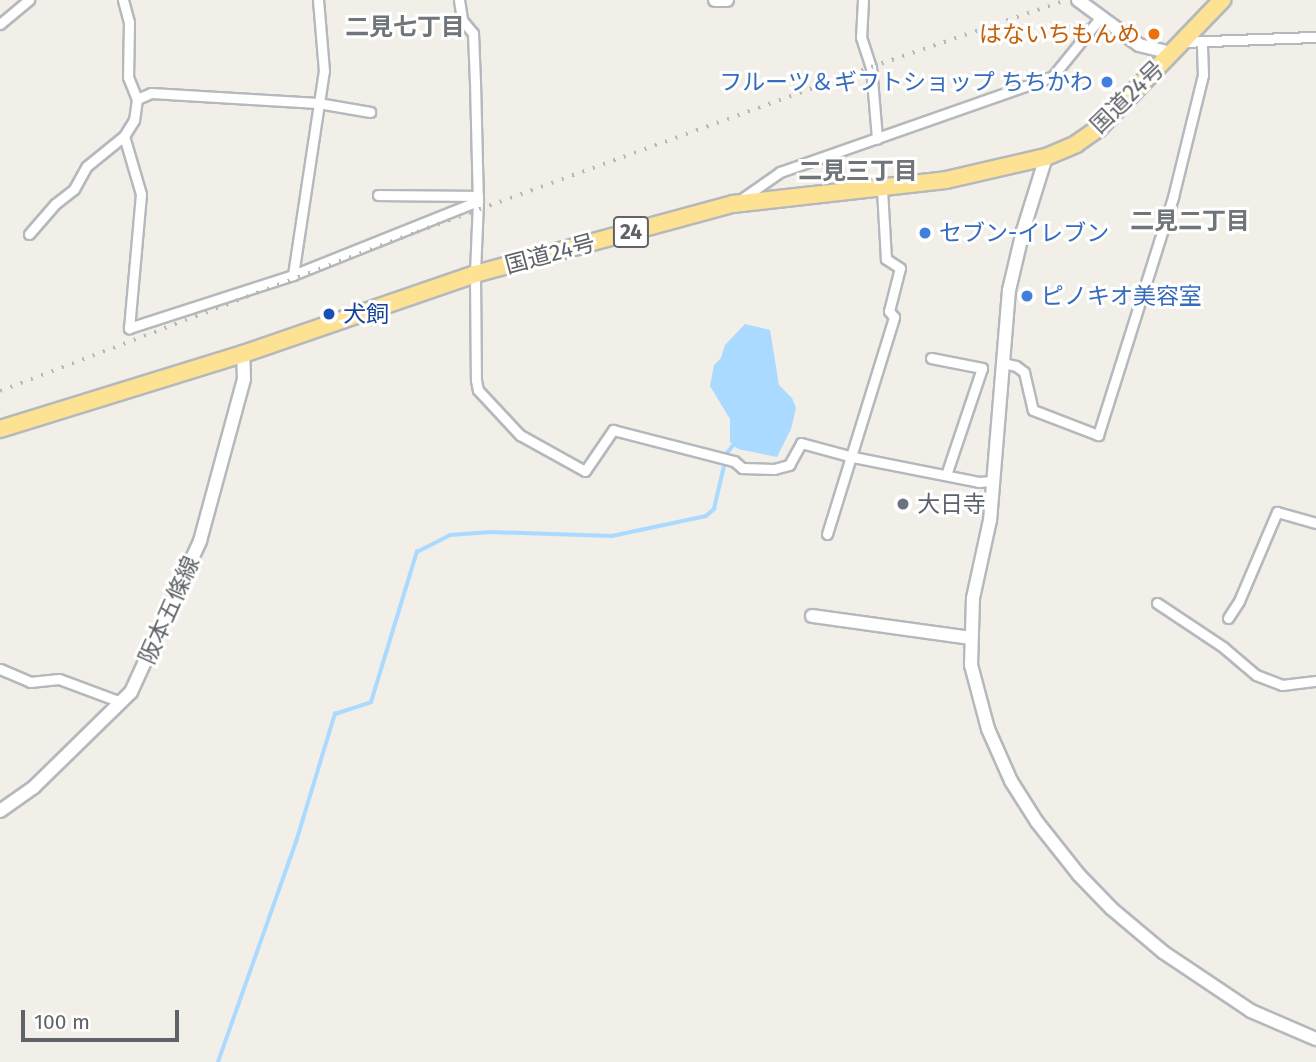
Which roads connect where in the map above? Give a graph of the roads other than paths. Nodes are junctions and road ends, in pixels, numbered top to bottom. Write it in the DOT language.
graph roads {
  1 [pos="29,0"];
  2 [pos="123,0"];
  3 [pos="318,0"];
  4 [pos="459,0"];
  5 [pos="715,0"];
  6 [pos="727,0"];
  7 [pos="863,0"];
  8 [pos="1078,0"];
  9 [pos="1222,0"];
  10 [pos="1100,18"];
  11 [pos="0,24"];
  12 [pos="1316,37"];
  13 [pos="1202,41"];
  14 [pos="1178,47"];
  15 [pos="137,99"];
  16 [pos="318,103"];
  17 [pos="370,112"];
  18 [pos="124,136"];
  19 [pos="877,139"];
  20 [pos="1046,157"];
  21 [pos="882,189"];
  22 [pos="378,195"];
  23 [pos="478,199"];
  24 [pos="733,205"];
  25 [pos="29,234"];
  26 [pos="475,274"];
  27 [pos="293,275"];
  28 [pos="243,354"];
  29 [pos="931,358"];
  30 [pos="1003,363"];
  31 [pos="0,429"];
  32 [pos="853,457"];
  33 [pos="946,475"];
  34 [pos="992,481"];
  35 [pos="1316,523"];
  36 [pos="827,534"];
  37 [pos="1157,603"];
  38 [pos="812,616"];
  39 [pos="1228,618"];
  40 [pos="970,638"];
  41 [pos="0,669"];
  42 [pos="1316,681"];
  43 [pos="121,702"];
  44 [pos="0,811"];
  45 [pos="1316,1039"];
  1 -- 11 [label="street"];
  2 -- 15 [label="street"];
  3 -- 16 [label="street"];
  4 -- 23 [label="street"];
  5 -- 6 [label="street"];
  7 -- 19 [label="street"];
  8 -- 10 [label="street"];
  9 -- 14 [label="highway, 国道24号 / 24"];
  10 -- 14 [label="street"];
  10 -- 19 [label="street"];
  12 -- 13 [label="street"];
  13 -- 14 [label="street"];
  13 -- 30 [label="street"];
  14 -- 20 [label="highway, 国道24号 / 24"];
  15 -- 16 [label="street"];
  15 -- 18 [label="street"];
  16 -- 17 [label="street"];
  16 -- 27 [label="street"];
  18 -- 25 [label="street"];
  18 -- 27 [label="street"];
  19 -- 24 [label="street"];
  20 -- 21 [label="highway, 国道24号 / 24"];
  20 -- 30 [label="street"];
  21 -- 24 [label="highway, 国道24号 / 24"];
  21 -- 32 [label="street"];
  22 -- 23 [label="street"];
  23 -- 26 [label="street"];
  23 -- 27 [label="street"];
  24 -- 26 [label="highway, 国道24号 / 24"];
  26 -- 28 [label="highway, 国道24号 / 24"];
  26 -- 32 [label="street"];
  28 -- 31 [label="highway, 国道24号 / 24"];
  28 -- 43 [label="street, 阪本五條線"];
  29 -- 33 [label="street"];
  30 -- 34 [label="street"];
  32 -- 33 [label="street"];
  32 -- 36 [label="street"];
  33 -- 34 [label="street"];
  34 -- 40 [label="street"];
  35 -- 39 [label="street"];
  37 -- 42 [label="street"];
  38 -- 40 [label="street"];
  40 -- 45 [label="street"];
  41 -- 43 [label="street"];
  43 -- 44 [label="street, 阪本五條線"];
}
